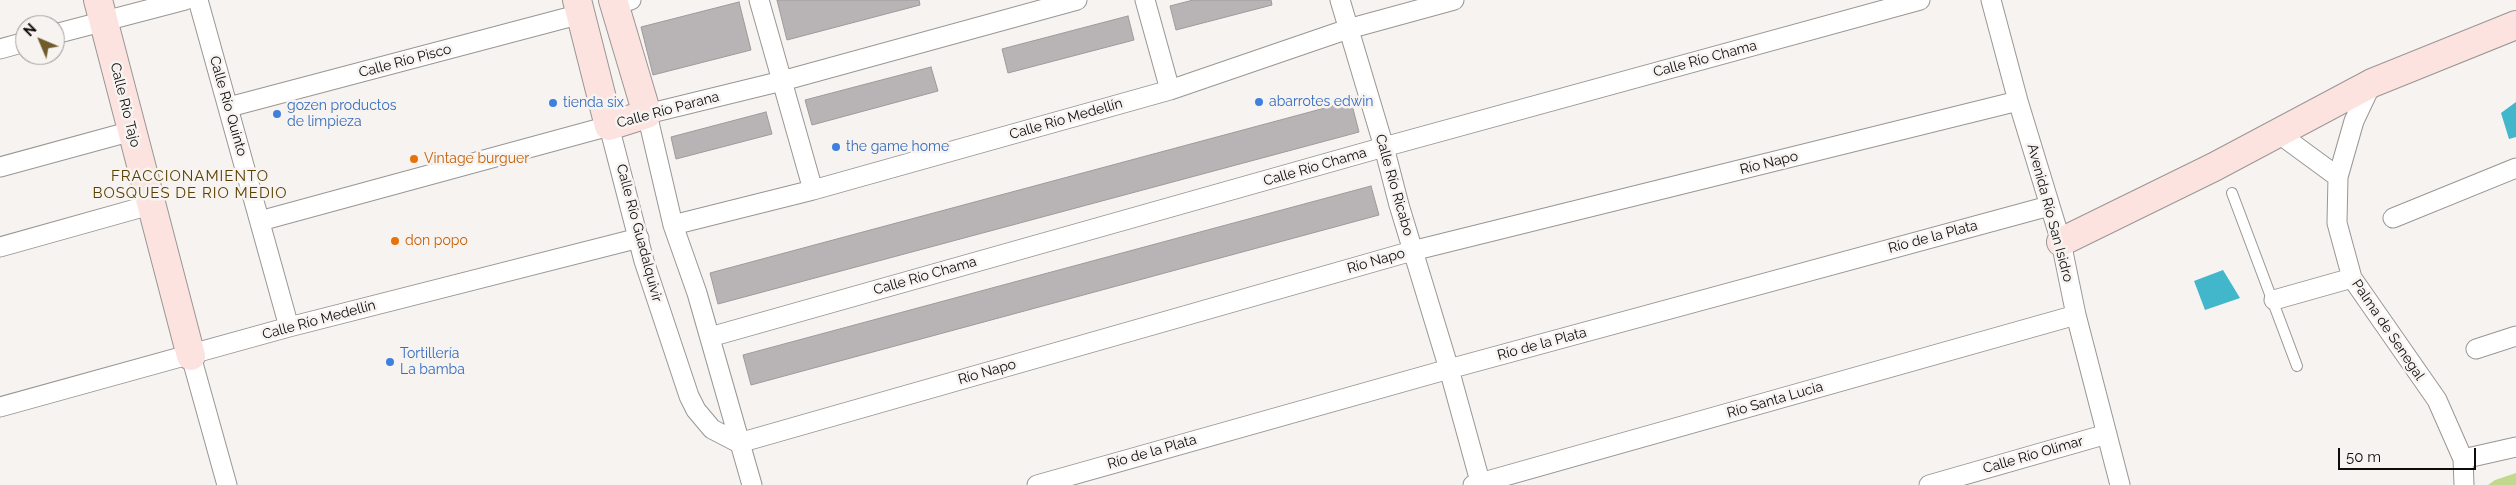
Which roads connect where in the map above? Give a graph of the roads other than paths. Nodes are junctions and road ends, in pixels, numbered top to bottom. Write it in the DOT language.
graph roads {
  1 [pos="185,0"];
  2 [pos="198,0"];
  3 [pos="759,0"];
  4 [pos="1076,0"];
  5 [pos="1145,0"];
  6 [pos="1340,0"];
  7 [pos="1454,0"];
  8 [pos="1920,0"];
  9 [pos="1992,0"];
  10 [pos="620,2"];
  11 [pos="579,7"];
  12 [pos="101,11"];
  13 [pos="1348,28"];
  14 [pos="65,29"];
  15 [pos="2512,30"];
  16 [pos="15,45"];
  17 [pos="0,49"];
  18 [pos="782,81"];
  19 [pos="2372,83"];
  20 [pos="1170,90"];
  21 [pos="2018,101"];
  22 [pos="229,107"];
  23 [pos="647,114"];
  24 [pos="610,126"];
  25 [pos="132,131"];
  26 [pos="2278,133"];
  27 [pos="1384,147"];
  28 [pos="0,167"];
  29 [pos="2516,168"];
  30 [pos="2338,177"];
  31 [pos="813,190"];
  32 [pos="2232,194"];
  33 [pos="150,206"];
  34 [pos="2049,206"];
  35 [pos="2393,218"];
  36 [pos="260,221"];
  37 [pos="673,225"];
  38 [pos="639,238"];
  39 [pos="2061,242"];
  40 [pos="0,247"];
  41 [pos="1412,251"];
  42 [pos="2352,278"];
  43 [pos="2274,300"];
  44 [pos="2076,315"];
  45 [pos="289,327"];
  46 [pos="2516,336"];
  47 [pos="710,337"];
  48 [pos="2476,349"];
  49 [pos="191,356"];
  50 [pos="2297,366"];
  51 [pos="1449,369"];
  52 [pos="0,407"];
  53 [pos="2107,434"];
  54 [pos="740,443"];
  55 [pos="2516,447"];
  56 [pos="2463,460"];
  57 [pos="1478,484"];
  58 [pos="227,485"];
  59 [pos="752,485"];
  60 [pos="1037,485"];
  61 [pos="1929,485"];
  62 [pos="2120,485"];
  63 [pos="2464,485"];
  1 -- 12 [label="street"];
  2 -- 22 [label="street, Calle Río Quinto"];
  3 -- 18 [label="street"];
  4 -- 18 [label="street, Calle Río Parana"];
  5 -- 20 [label="street"];
  6 -- 13 [label="street, Calle Río Ricabo"];
  7 -- 13 [label="street, Calle Río Medellín"];
  8 -- 27 [label="street, Calle Río Chama"];
  9 -- 21 [label="street, Avenida Río San Isidro"];
  10 -- 23 [label="street"];
  11 -- 22 [label="street, Calle Río Pisco"];
  11 -- 24 [label="street, Calle Río Guadalquivir"];
  12 -- 14 [label="street"];
  12 -- 25 [label="street, Calle Río Tajo"];
  13 -- 20 [label="street, Calle Río Medellín"];
  13 -- 27 [label="street, Calle Río Ricabo"];
  15 -- 19 [label="street"];
  16 -- 17 [label="street"];
  18 -- 23 [label="street, Calle Río Parana"];
  18 -- 31 [label="street"];
  19 -- 26 [label="street"];
  19 -- 30 [label="street, Palma de Senegal"];
  20 -- 31 [label="street, Calle Río Medellín"];
  21 -- 34 [label="street, Avenida Río San Isidro"];
  21 -- 41 [label="street, Río Napo"];
  22 -- 36 [label="street, Calle Río Quinto"];
  23 -- 24 [label="street, Calle Río Parana"];
  23 -- 37 [label="street"];
  24 -- 36 [label="street, Calle Río Parana"];
  24 -- 38 [label="street, Calle Río Guadalquivir"];
  25 -- 28 [label="street"];
  25 -- 33 [label="street, Calle Río Tajo"];
  26 -- 30 [label="street"];
  26 -- 39 [label="street"];
  27 -- 41 [label="street, Calle Río Ricabo"];
  27 -- 47 [label="street, Calle Río Chama"];
  29 -- 35 [label="street"];
  30 -- 42 [label="street, Palma de Senegal"];
  31 -- 37 [label="street, Calle Río Medellín"];
  32 -- 43 [label="lane"];
  33 -- 40 [label="street"];
  33 -- 49 [label="street, Calle Río Tajo"];
  34 -- 39 [label="street, Avenida Río San Isidro"];
  34 -- 51 [label="street, Río de la Plata"];
  36 -- 45 [label="street, Calle Río Quinto"];
  37 -- 47 [label="street"];
  38 -- 45 [label="street, Calle Río Medellín"];
  38 -- 54 [label="street, Calle Río Guadalquivir"];
  39 -- 44 [label="street, Avenida Río San Isidro"];
  41 -- 51 [label="street, Calle Río Ricabo"];
  41 -- 54 [label="street, Río Napo"];
  42 -- 43 [label="street"];
  42 -- 56 [label="street, Palma de Senegal"];
  43 -- 50 [label="lane"];
  44 -- 53 [label="street, Avenida Río San Isidro"];
  44 -- 57 [label="street, Río Santa Lucia"];
  45 -- 49 [label="street, Calle Río Medellín"];
  46 -- 48 [label="street"];
  47 -- 54 [label="street"];
  49 -- 52 [label="street, Calle Río Medellín"];
  49 -- 58 [label="street"];
  51 -- 57 [label="street, Calle Río Ricabo"];
  51 -- 60 [label="street, Río de la Plata"];
  53 -- 61 [label="street, Calle Río Olimar"];
  53 -- 62 [label="street, Avenida Río San Isidro"];
  54 -- 59 [label="street"];
  55 -- 56 [label="street"];
  56 -- 63 [label="street, Palma de Senegal"];
}
